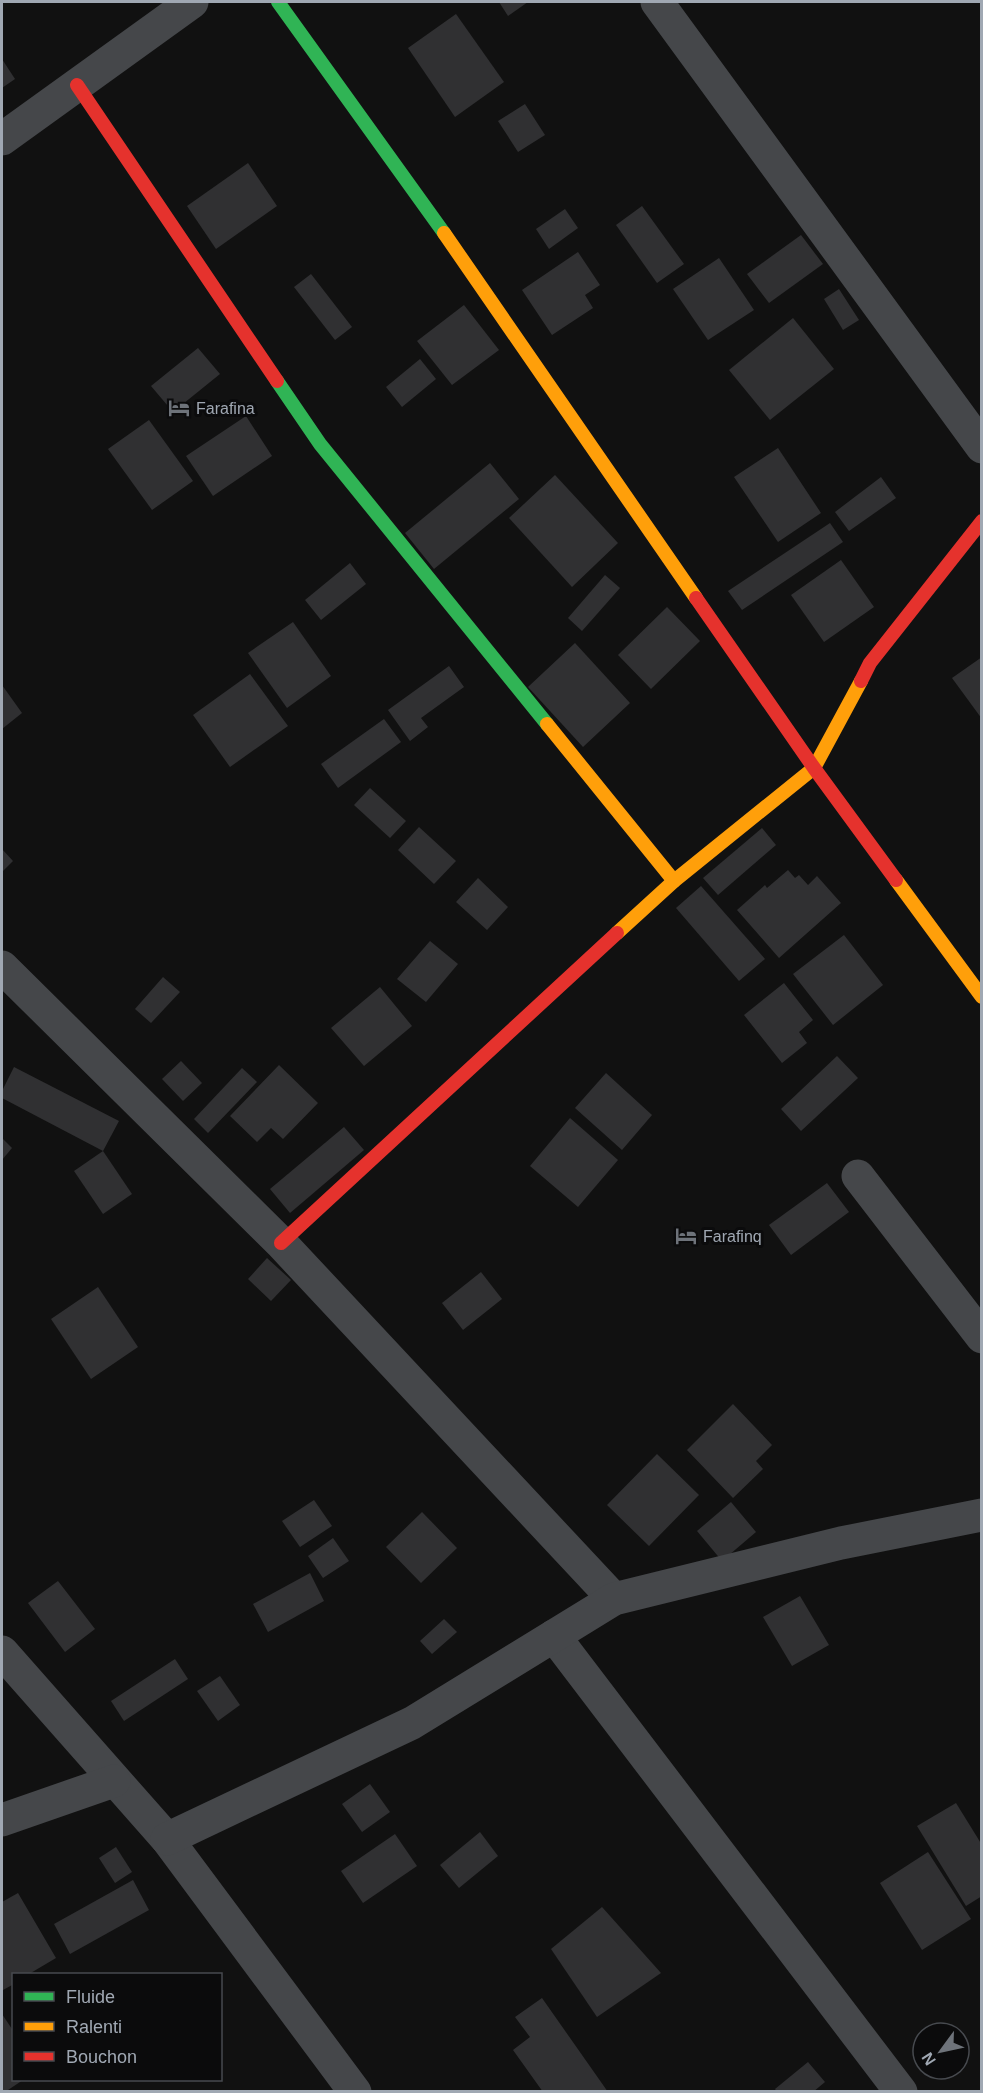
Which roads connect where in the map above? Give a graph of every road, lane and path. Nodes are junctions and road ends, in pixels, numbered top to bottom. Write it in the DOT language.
graph roads {
  1 [pos="192,2"];
  2 [pos="278,2"];
  3 [pos="657,2"];
  4 [pos="77,85"];
  5 [pos="2,139"];
  6 [pos="981,447"];
  7 [pos="981,520"];
  8 [pos="814,768"];
  9 [pos="674,881"];
  10 [pos="2,967"];
  11 [pos="981,997"];
  12 [pos="858,1176"];
  13 [pos="281,1242"];
  14 [pos="981,1337"];
  15 [pos="981,1515"];
  16 [pos="614,1599"];
  17 [pos="554,1636"];
  18 [pos="2,1652"];
  19 [pos="114,1781"];
  20 [pos="2,1820"];
  21 [pos="167,1839"];
  22 [pos="355,2091"];
  23 [pos="901,2091"];
  1 -- 4 [label="street"];
  2 -- 8 [label="street"];
  3 -- 6 [label="street"];
  4 -- 5 [label="street"];
  4 -- 9 [label="street"];
  7 -- 8 [label="street"];
  8 -- 9 [label="street"];
  8 -- 11 [label="street"];
  9 -- 13 [label="street"];
  10 -- 13 [label="street"];
  12 -- 14 [label="street"];
  13 -- 16 [label="street"];
  15 -- 16 [label="street"];
  16 -- 17 [label="street"];
  17 -- 21 [label="street"];
  17 -- 23 [label="street"];
  18 -- 19 [label="street"];
  19 -- 20 [label="street"];
  19 -- 21 [label="street"];
  21 -- 22 [label="street"];
}
